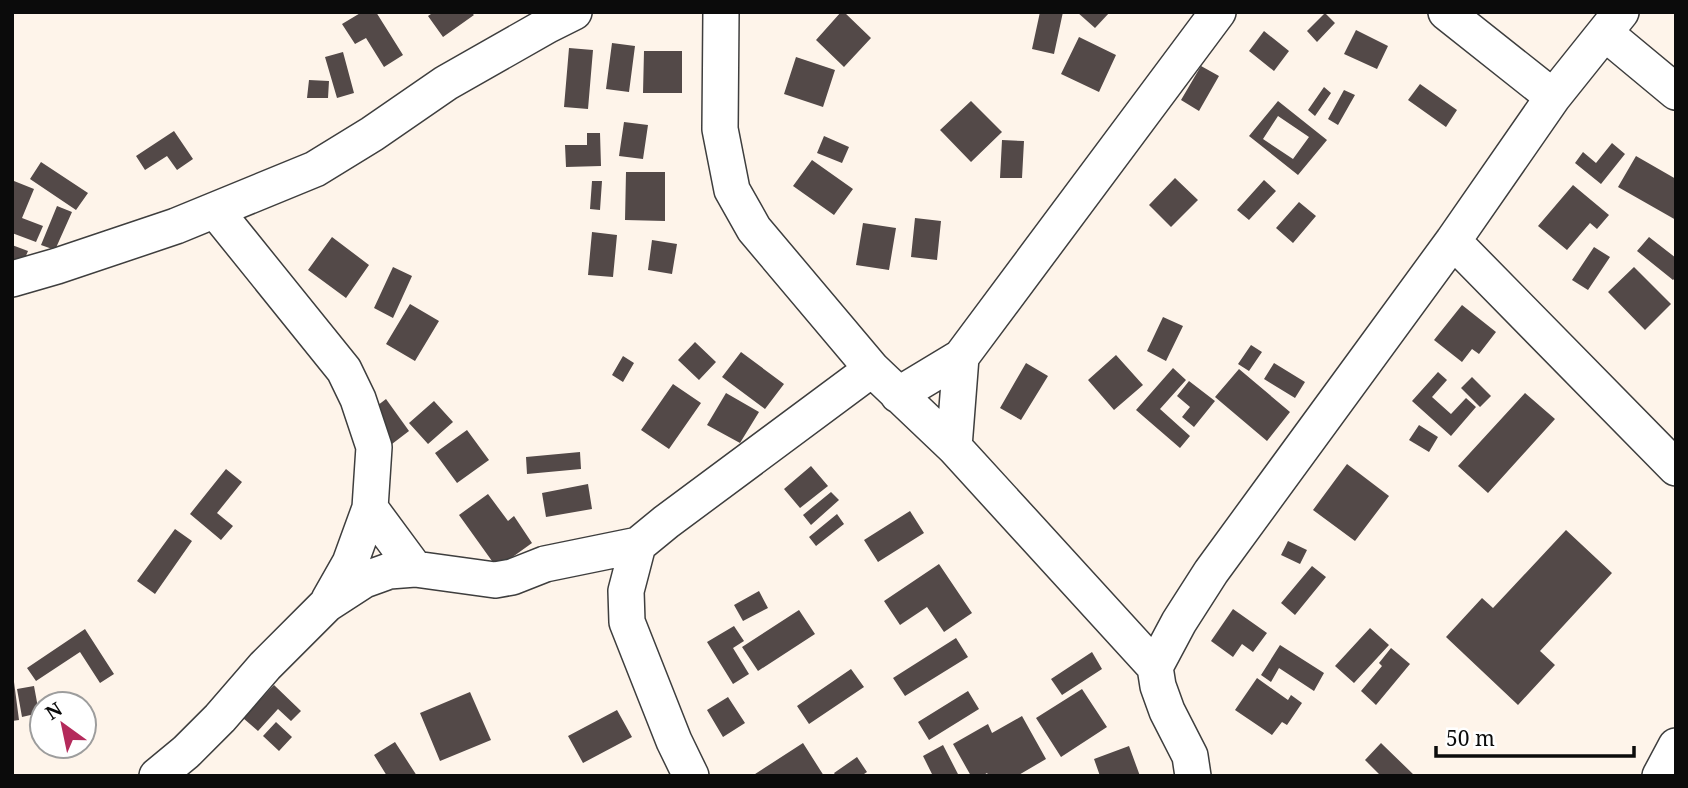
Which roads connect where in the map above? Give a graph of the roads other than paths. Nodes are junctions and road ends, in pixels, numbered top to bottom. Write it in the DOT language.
graph roads {
  1 [pos="575,12"];
  2 [pos="721,12"];
  3 [pos="1218,12"];
  4 [pos="1446,12"];
  5 [pos="1613,23"];
  6 [pos="1676,92"];
  7 [pos="1553,97"];
  8 [pos="215,210"];
  9 [pos="1453,241"];
  10 [pos="12,279"];
  11 [pos="961,357"];
  12 [pos="872,369"];
  13 [pos="898,394"];
  14 [pos="954,447"];
  15 [pos="1676,468"];
  16 [pos="370,508"];
  17 [pos="638,545"];
  18 [pos="415,569"];
  19 [pos="327,604"];
  20 [pos="1155,667"];
  21 [pos="1676,746"];
  22 [pos="157,776"];
  23 [pos="691,776"];
  24 [pos="1194,776"];
  25 [pos="1660,776"];
  1 -- 8 [label="street"];
  2 -- 12 [label="street"];
  3 -- 11 [label="street"];
  4 -- 7 [label="street"];
  5 -- 6 [label="street"];
  5 -- 7 [label="street"];
  7 -- 9 [label="street"];
  8 -- 10 [label="street"];
  8 -- 16 [label="street"];
  9 -- 15 [label="street"];
  9 -- 20 [label="street"];
  11 -- 13 [label="street"];
  11 -- 14 [label="street"];
  12 -- 13 [label="street"];
  12 -- 17 [label="street"];
  13 -- 14 [label="street"];
  14 -- 20 [label="street"];
  16 -- 18 [label="street"];
  16 -- 19 [label="street"];
  17 -- 18 [label="street"];
  17 -- 23 [label="street"];
  18 -- 19 [label="street"];
  19 -- 22 [label="street"];
  20 -- 24 [label="street"];
  21 -- 25 [label="street"];
}
